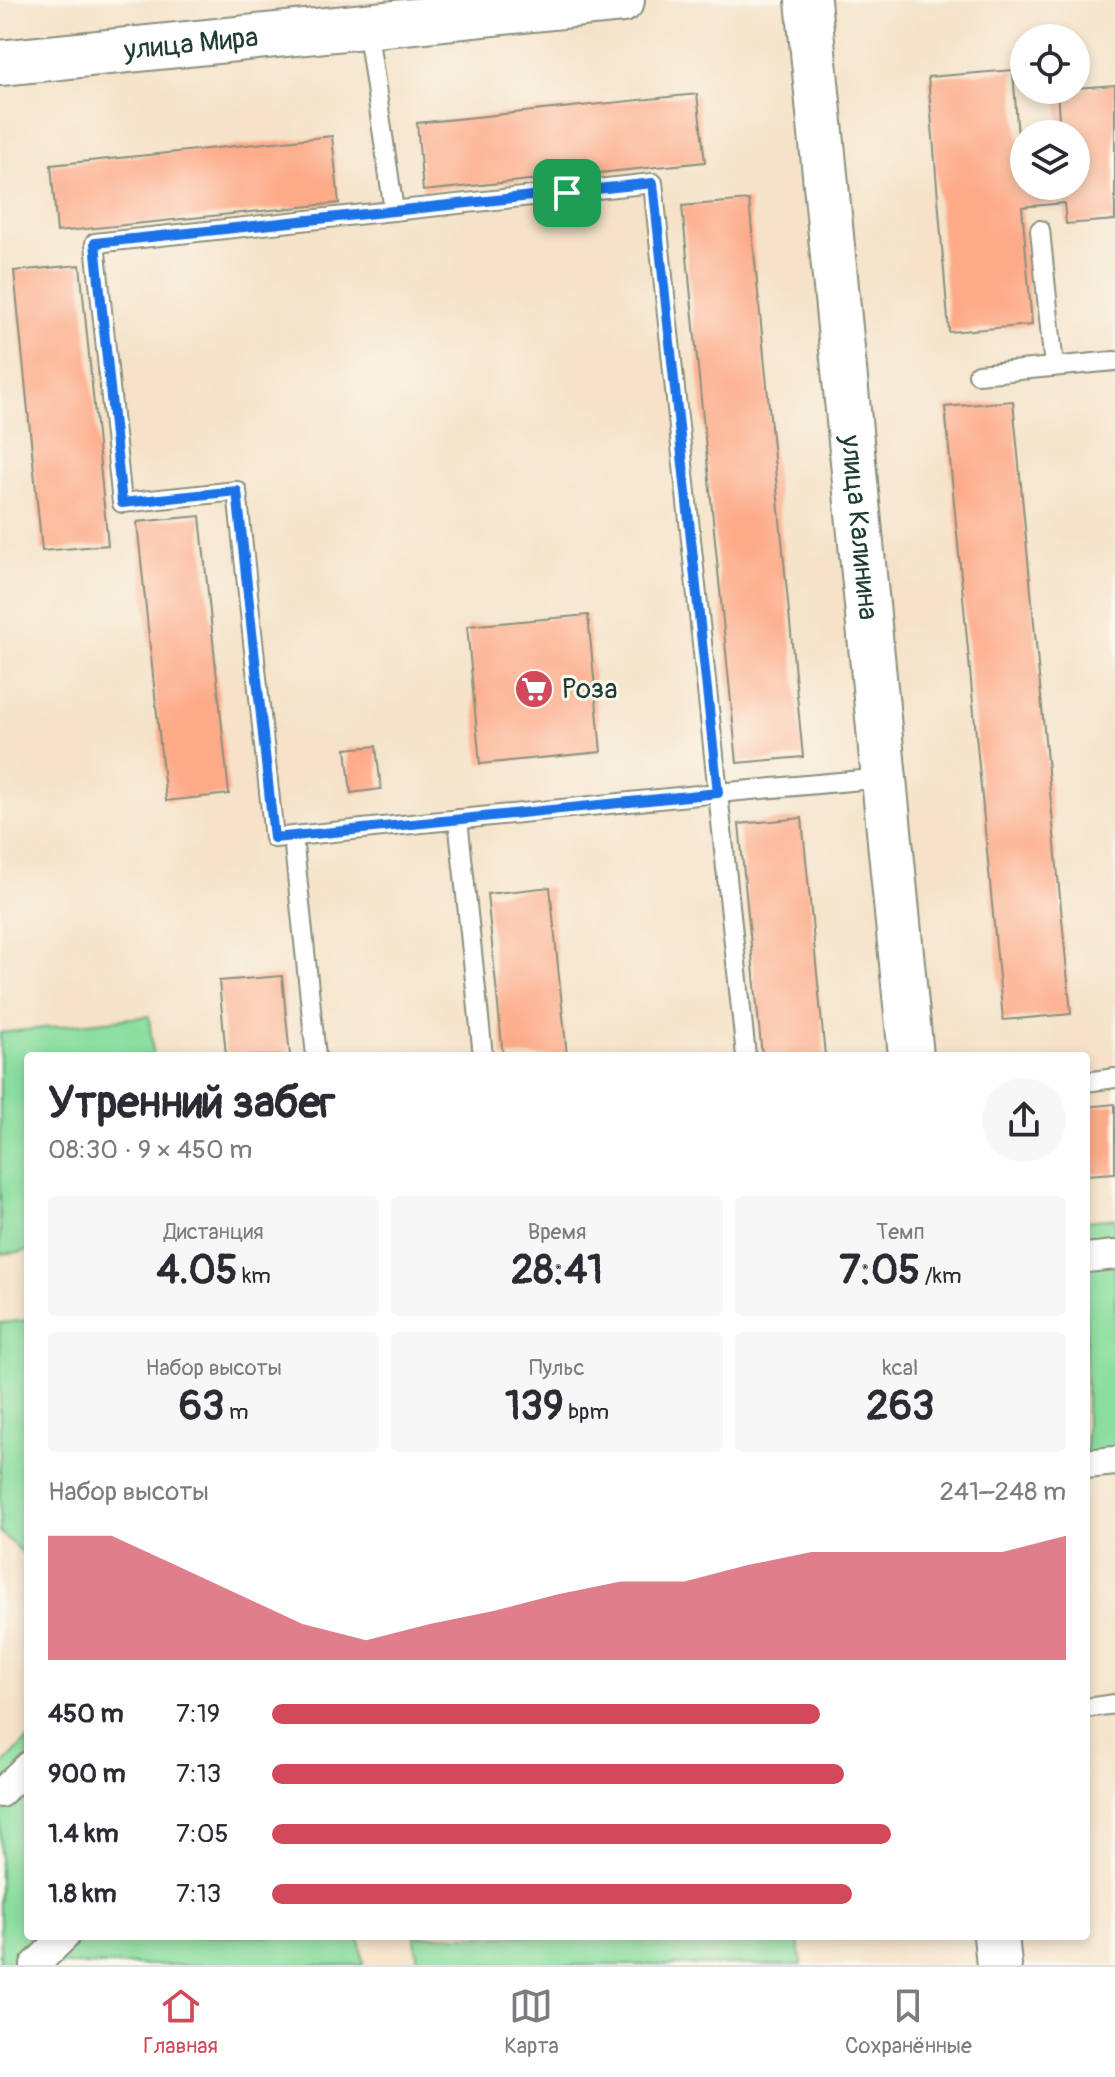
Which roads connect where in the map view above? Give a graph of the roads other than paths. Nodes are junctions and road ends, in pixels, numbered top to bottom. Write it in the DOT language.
graph roads {
  1 [pos="622,0"];
  2 [pos="808,0"];
  3 [pos="367,26"];
  4 [pos="0,63"];
  5 [pos="394,211"];
  6 [pos="1040,230"];
  7 [pos="1115,361"];
  8 [pos="1054,367"];
  9 [pos="978,374"];
  10 [pos="884,778"];
  11 [pos="718,793"];
  12 [pos="458,819"];
  13 [pos="293,837"];
  14 [pos="316,1052"];
  15 [pos="483,1052"];
  16 [pos="746,1052"];
  17 [pos="911,1052"];
  18 [pos="1115,1078"];
  19 [pos="1090,1081"];
  20 [pos="1115,1255"];
  21 [pos="1090,1258"];
  22 [pos="1115,1461"];
  23 [pos="1090,1464"];
  24 [pos="1115,1704"];
  25 [pos="1090,1707"];
  26 [pos="24,1770"];
  27 [pos="0,1793"];
  28 [pos="61,1940"];
  29 [pos="996,1940"];
  30 [pos="35,1965"];
  31 [pos="999,1965"];
  1 -- 3 [label="street, улица Мира"];
  2 -- 10 [label="street, улица Калинина"];
  3 -- 4 [label="street, улица Мира"];
  3 -- 5 [label="lane"];
  5 -- 11 [label="lane"];
  5 -- 13 [label="lane"];
  6 -- 8 [label="lane"];
  7 -- 8 [label="lane"];
  8 -- 9 [label="lane"];
  10 -- 11 [label="lane"];
  10 -- 17 [label="street, улица Калинина"];
  11 -- 12 [label="lane"];
  11 -- 16 [label="lane"];
  12 -- 13 [label="lane"];
  12 -- 15 [label="lane"];
  13 -- 14 [label="lane"];
  18 -- 19 [label="lane"];
  20 -- 21 [label="street"];
  22 -- 23 [label="street"];
  24 -- 25 [label="lane"];
  26 -- 27 [label="street"];
  28 -- 30 [label="street"];
  29 -- 31 [label="street"];
}
